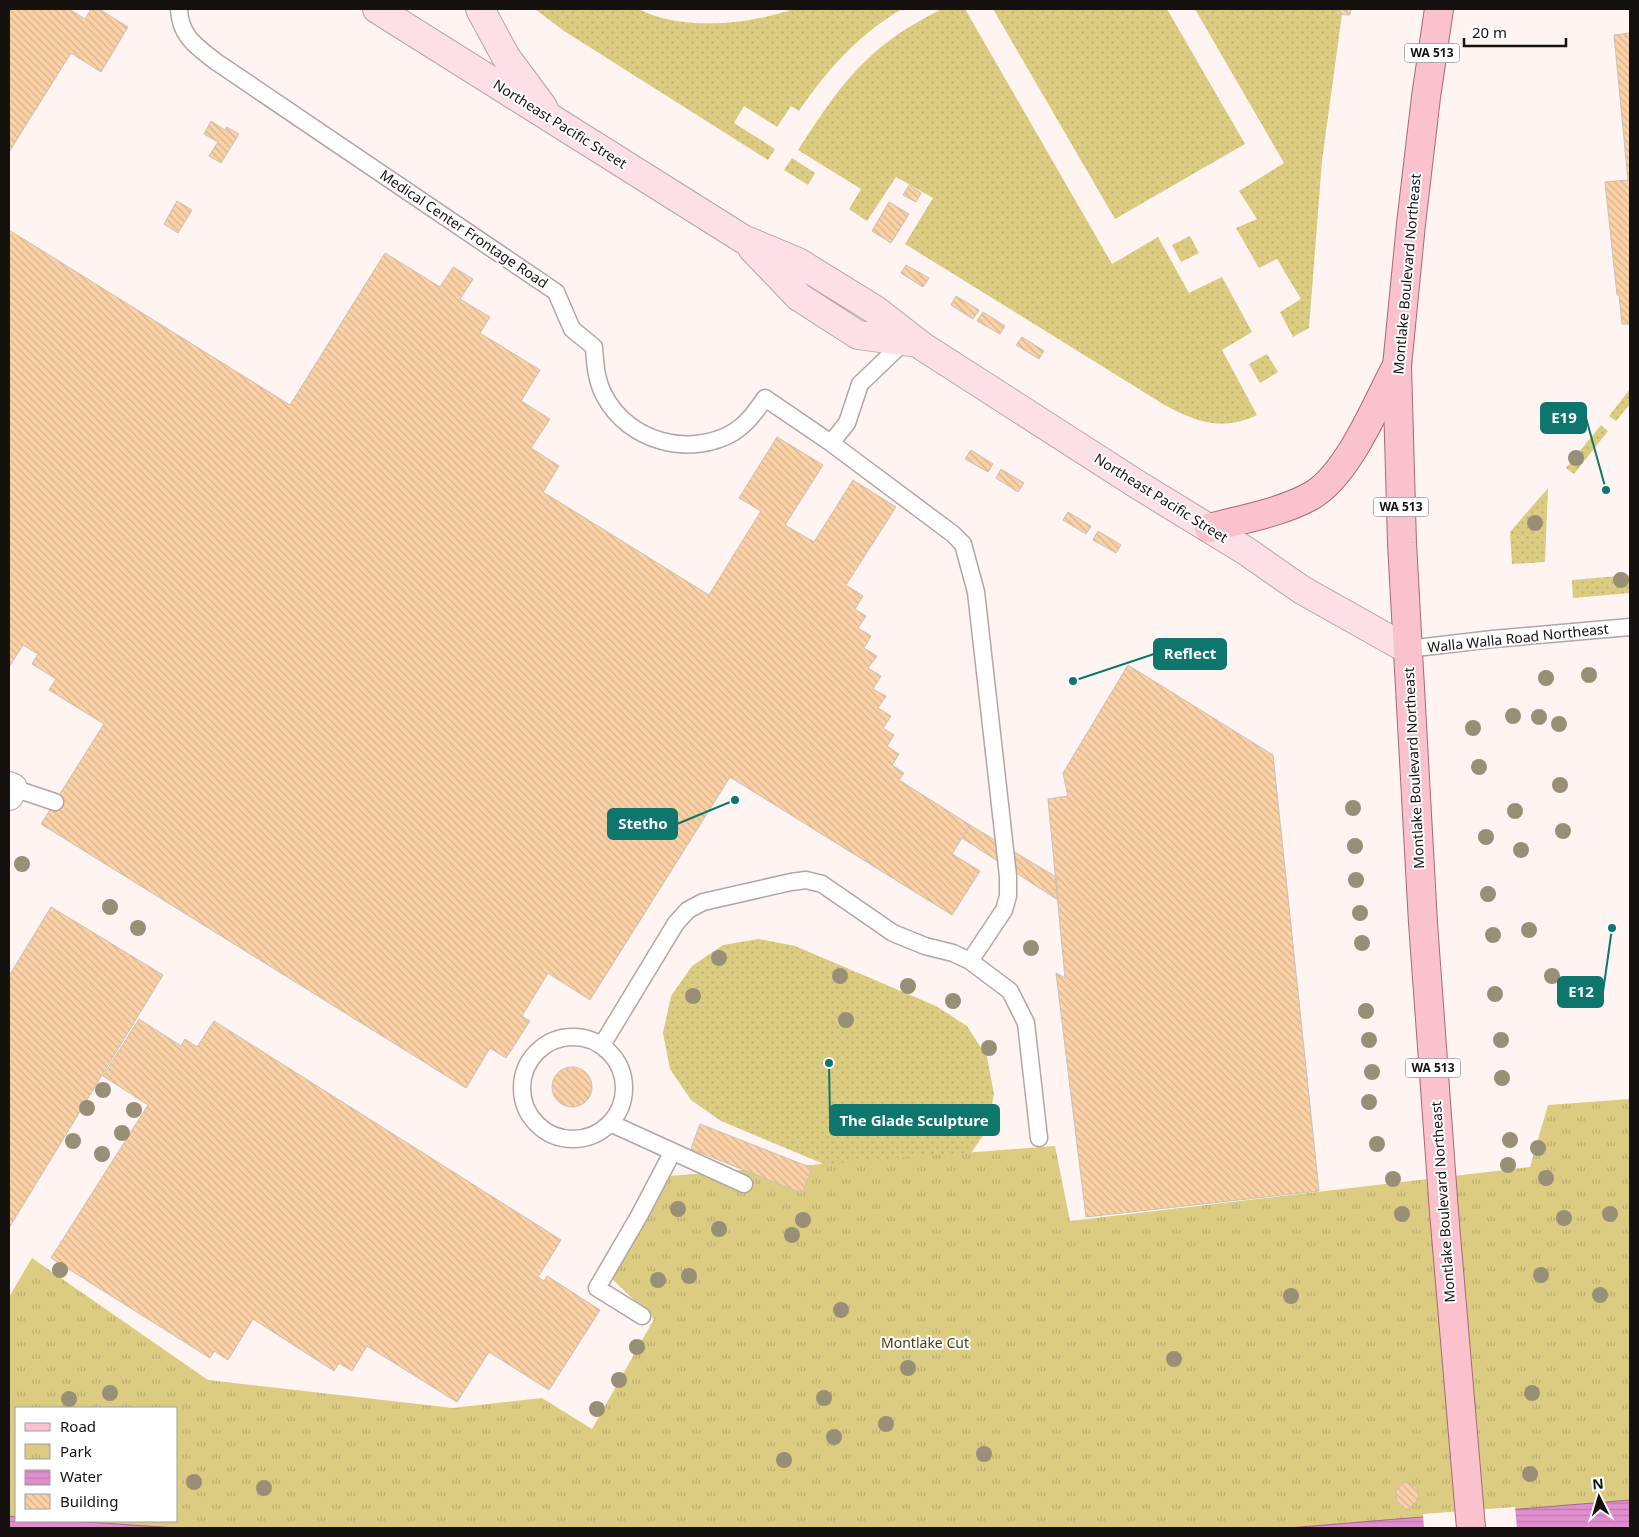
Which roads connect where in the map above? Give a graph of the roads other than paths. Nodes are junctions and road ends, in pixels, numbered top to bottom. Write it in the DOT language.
graph roads {
  1 [pos="179,9"];
  2 [pos="377,9"];
  3 [pos="480,9"];
  4 [pos="1439,9"];
  5 [pos="553,120"];
  6 [pos="910,340"];
  7 [pos="1397,366"];
  8 [pos="831,443"];
  9 [pos="1209,528"];
  10 [pos="1630,627"];
  11 [pos="1407,649"];
  12 [pos="10,790"];
  13 [pos="55,802"];
  14 [pos="970,961"];
  15 [pos="602,1045"];
  16 [pos="610,1122"];
  17 [pos="1039,1138"];
  18 [pos="672,1153"];
  19 [pos="744,1184"];
  20 [pos="642,1316"];
  21 [pos="1471,1528"];
  1 -- 8 [label="lane, Medical Center Frontage Road"];
  2 -- 5 [label="main road, Northeast Pacific Street"];
  3 -- 5 [label="main road"];
  4 -- 7 [label="main road, Montlake Boulevard Northeast / WA 513"];
  5 -- 6 [label="main road, Northeast Pacific Street"];
  6 -- 8 [label="lane"];
  6 -- 9 [label="main road, Northeast Pacific Street"];
  7 -- 9 [label="main road"];
  7 -- 11 [label="main road, Montlake Boulevard Northeast / WA 513"];
  8 -- 14 [label="lane"];
  9 -- 11 [label="main road, Northeast Pacific Street"];
  10 -- 11 [label="lane, Walla Walla Road Northeast"];
  11 -- 21 [label="main road, Montlake Boulevard Northeast / WA 513"];
  12 -- 13 [label="lane"];
  14 -- 15 [label="lane"];
  14 -- 17 [label="lane"];
  15 -- 16 [label="lane"];
  15 -- 16 [label="lane"];
  16 -- 18 [label="lane"];
  18 -- 19 [label="lane"];
  18 -- 20 [label="lane"];
}
